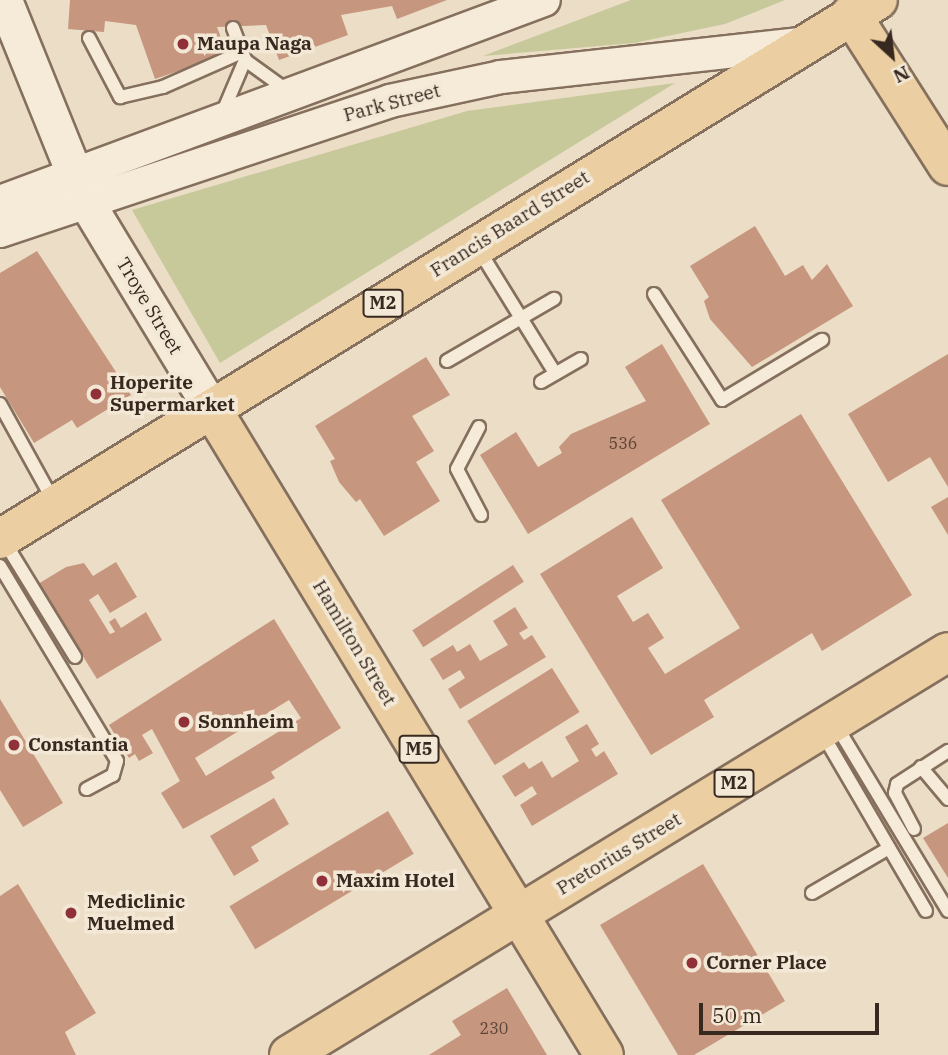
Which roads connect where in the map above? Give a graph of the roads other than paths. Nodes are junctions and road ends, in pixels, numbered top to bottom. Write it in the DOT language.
graph roads {
  1 [pos="4,0"];
  2 [pos="544,0"];
  3 [pos="857,5"];
  4 [pos="233,28"];
  5 [pos="89,38"];
  6 [pos="800,44"];
  7 [pos="244,56"];
  8 [pos="291,93"];
  9 [pos="220,119"];
  10 [pos="948,166"];
  11 [pos="80,187"];
  12 [pos="0,202"];
  13 [pos="0,232"];
  14 [pos="475,244"];
  15 [pos="654,294"];
  16 [pos="554,299"];
  17 [pos="522,316"];
  18 [pos="822,340"];
  19 [pos="581,359"];
  20 [pos="447,361"];
  21 [pos="555,373"];
  22 [pos="541,382"];
  23 [pos="0,404"];
  24 [pos="213,411"];
  25 [pos="479,427"];
  26 [pos="56,506"];
  27 [pos="481,515"];
  28 [pos="1,548"];
  29 [pos="948,652"];
  30 [pos="75,657"];
  31 [pos="827,726"];
  32 [pos="948,751"];
  33 [pos="921,767"];
  34 [pos="87,789"];
  35 [pos="948,799"];
  36 [pos="914,829"];
  37 [pos="889,848"];
  38 [pos="812,893"];
  39 [pos="926,911"];
  40 [pos="948,911"];
  41 [pos="519,914"];
  42 [pos="289,1055"];
  43 [pos="604,1055"];
  1 -- 11 [label="main road, Troye Street / M5"];
  2 -- 8 [label="street, Park Street"];
  3 -- 6 [label="main road, Francis Baard Street / M2"];
  3 -- 10 [label="main road"];
  4 -- 7 [label="lane"];
  5 -- 7 [label="lane"];
  6 -- 11 [label="street, Park Street"];
  6 -- 14 [label="main road, Francis Baard Street / M2"];
  7 -- 8 [label="lane"];
  7 -- 9 [label="lane"];
  8 -- 9 [label="street, Park Street"];
  9 -- 11 [label="street, Park Street"];
  11 -- 12 [label="street, Park Street"];
  11 -- 13 [label="street, Park Street"];
  11 -- 24 [label="main road, Troye Street / M5"];
  14 -- 17 [label="lane"];
  14 -- 24 [label="main road, Francis Baard Street / M2"];
  15 -- 18 [label="lane"];
  16 -- 17 [label="lane"];
  17 -- 20 [label="lane"];
  17 -- 21 [label="lane"];
  19 -- 21 [label="lane"];
  21 -- 22 [label="lane"];
  23 -- 26 [label="lane"];
  24 -- 26 [label="main road, Francis Baard Street / M2"];
  24 -- 41 [label="main road, Hamilton Street / M5"];
  25 -- 27 [label="lane"];
  26 -- 28 [label="main road, Francis Baard Street / M2"];
  28 -- 30 [label="lane"];
  28 -- 34 [label="lane"];
  29 -- 31 [label="main road, Pretorius Street / M2"];
  31 -- 37 [label="lane"];
  31 -- 40 [label="lane"];
  31 -- 41 [label="main road, Pretorius Street / M2"];
  32 -- 33 [label="lane"];
  33 -- 35 [label="lane"];
  33 -- 36 [label="lane"];
  37 -- 38 [label="lane"];
  37 -- 39 [label="lane"];
  41 -- 42 [label="main road, Pretorius Street / M2"];
  41 -- 43 [label="main road, Hamilton Street / M5"];
}
